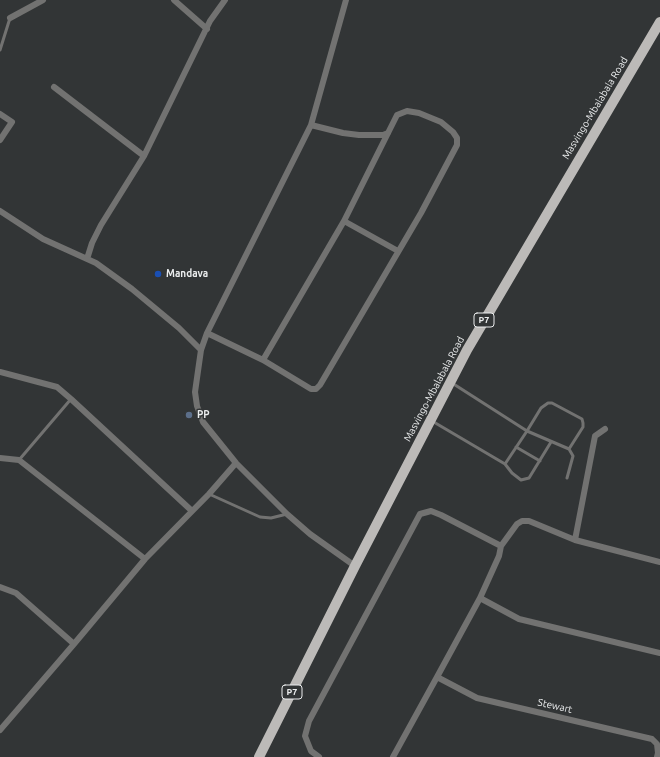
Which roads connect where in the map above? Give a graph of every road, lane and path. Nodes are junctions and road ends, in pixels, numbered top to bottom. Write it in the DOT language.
graph roads {
  1 [pos="43,0"];
  2 [pos="174,0"];
  3 [pos="225,0"];
  4 [pos="346,0"];
  5 [pos="10,18"];
  6 [pos="660,22"];
  7 [pos="207,29"];
  8 [pos="0,50"];
  9 [pos="54,87"];
  10 [pos="0,114"];
  11 [pos="311,125"];
  12 [pos="388,133"];
  13 [pos="0,140"];
  14 [pos="144,156"];
  15 [pos="0,211"];
  16 [pos="344,221"];
  17 [pos="398,251"];
  18 [pos="87,259"];
  19 [pos="207,333"];
  20 [pos="201,350"];
  21 [pos="263,360"];
  22 [pos="0,372"];
  23 [pos="450,382"];
  24 [pos="71,399"];
  25 [pos="431,420"];
  26 [pos="604,429"];
  27 [pos="527,431"];
  28 [pos="551,442"];
  29 [pos="516,447"];
  30 [pos="569,449"];
  31 [pos="0,458"];
  32 [pos="19,460"];
  33 [pos="540,461"];
  34 [pos="236,463"];
  35 [pos="505,464"];
  36 [pos="567,478"];
  37 [pos="209,494"];
  38 [pos="192,511"];
  39 [pos="287,514"];
  40 [pos="575,540"];
  41 [pos="501,546"];
  42 [pos="145,559"];
  43 [pos="660,562"];
  44 [pos="355,566"];
  45 [pos="0,587"];
  46 [pos="480,598"];
  47 [pos="74,644"];
  48 [pos="660,653"];
  49 [pos="438,677"];
  50 [pos="0,730"];
  51 [pos="260,757"];
  52 [pos="319,757"];
  53 [pos="393,757"];
  54 [pos="657,757"];
  1 -- 5 [label="street"];
  2 -- 7 [label="street"];
  3 -- 7 [label="street"];
  4 -- 11 [label="street"];
  5 -- 8 [label="lane"];
  6 -- 23 [label="highway, Masvingo-Mbalabala Road / P7"];
  7 -- 14 [label="street"];
  9 -- 14 [label="street"];
  10 -- 13 [label="street"];
  11 -- 12 [label="street"];
  11 -- 19 [label="street"];
  12 -- 16 [label="street"];
  12 -- 17 [label="street"];
  14 -- 18 [label="street"];
  15 -- 18 [label="street"];
  16 -- 17 [label="street"];
  16 -- 21 [label="street"];
  17 -- 21 [label="street"];
  18 -- 20 [label="street"];
  19 -- 20 [label="street"];
  19 -- 21 [label="street"];
  20 -- 34 [label="street"];
  22 -- 24 [label="street"];
  23 -- 25 [label="highway, Masvingo-Mbalabala Road / P7"];
  23 -- 27 [label="lane"];
  24 -- 32 [label="lane"];
  24 -- 38 [label="street"];
  25 -- 35 [label="lane"];
  25 -- 44 [label="highway, Masvingo-Mbalabala Road / P7"];
  26 -- 40 [label="street"];
  27 -- 28 [label="lane"];
  27 -- 29 [label="lane"];
  27 -- 30 [label="lane"];
  28 -- 30 [label="lane"];
  28 -- 33 [label="lane"];
  29 -- 33 [label="lane"];
  29 -- 35 [label="lane"];
  30 -- 36 [label="lane"];
  31 -- 32 [label="street"];
  32 -- 42 [label="street"];
  33 -- 35 [label="lane"];
  34 -- 37 [label="street"];
  34 -- 39 [label="street"];
  37 -- 38 [label="street"];
  37 -- 39 [label="lane"];
  38 -- 42 [label="street"];
  39 -- 44 [label="street"];
  40 -- 41 [label="street"];
  40 -- 43 [label="street"];
  41 -- 46 [label="street"];
  41 -- 52 [label="street"];
  42 -- 47 [label="street"];
  44 -- 51 [label="highway, Masvingo-Mbalabala Road / P7"];
  45 -- 47 [label="street"];
  46 -- 48 [label="street"];
  46 -- 49 [label="street"];
  47 -- 50 [label="street"];
  49 -- 53 [label="street"];
  49 -- 54 [label="street, Stewart"];
}
